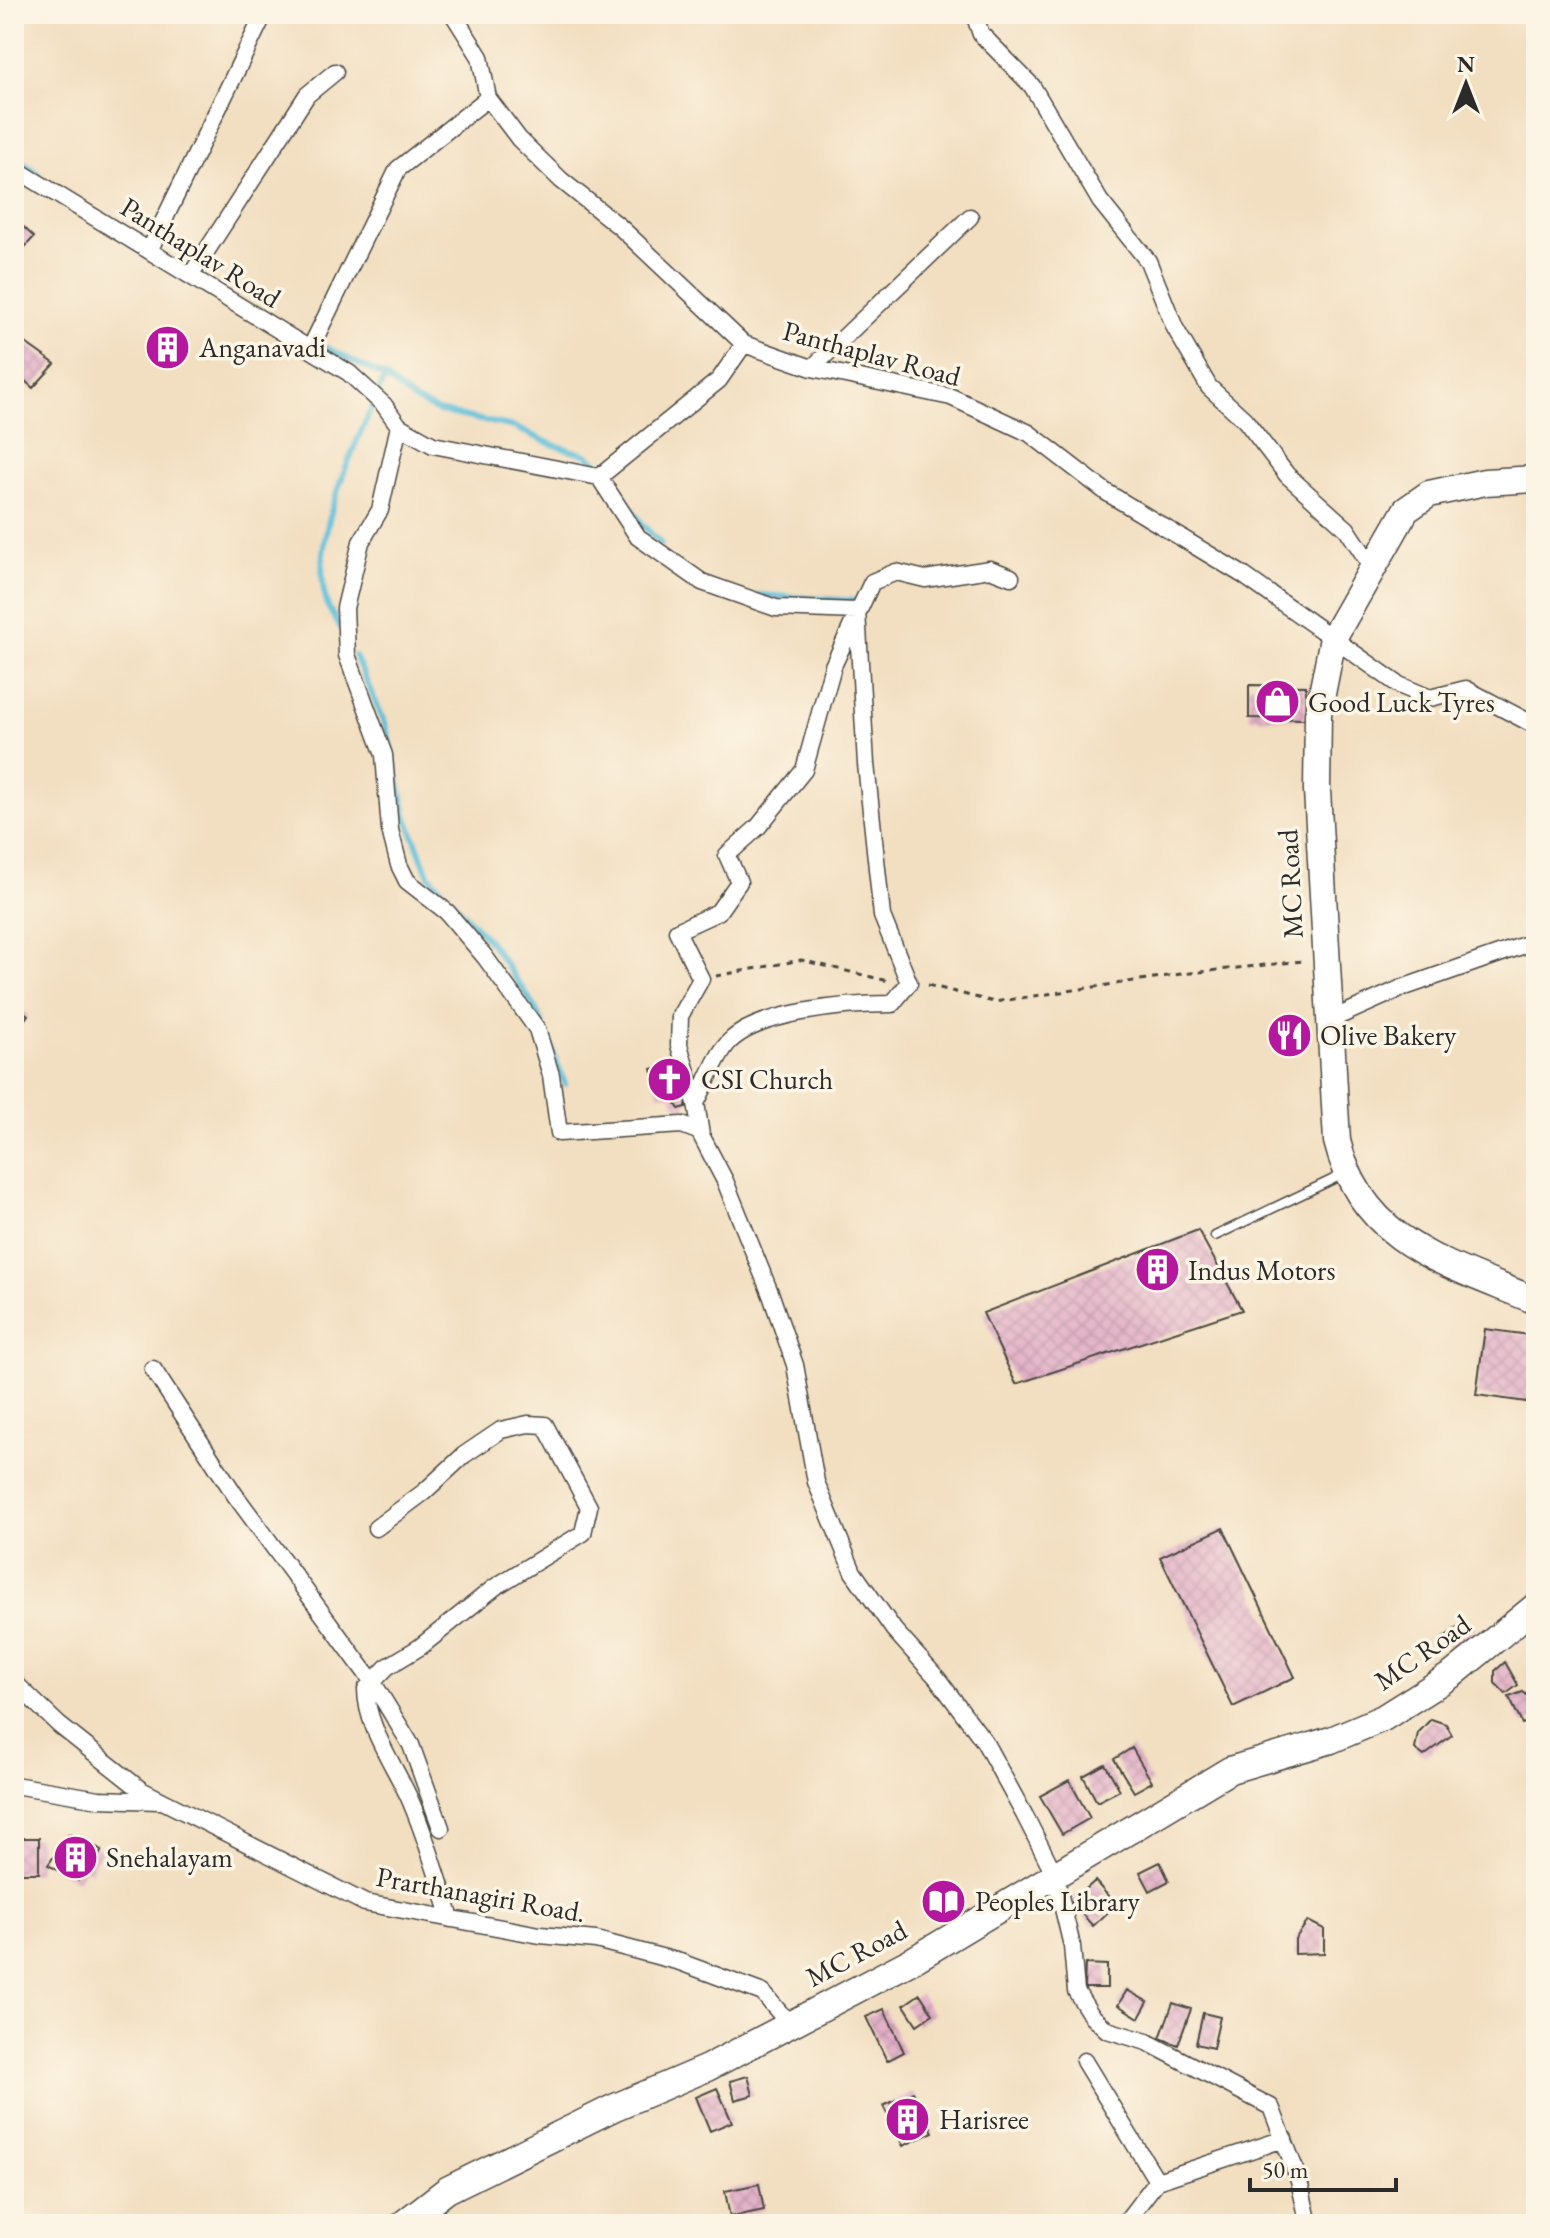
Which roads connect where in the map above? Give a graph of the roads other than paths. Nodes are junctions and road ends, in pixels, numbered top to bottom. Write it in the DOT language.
graph roads {
  1 [pos="264,14"];
  2 [pos="453,14"];
  3 [pos="974,14"];
  4 [pos="335,72"];
  5 [pos="488,98"];
  6 [pos="14,168"];
  7 [pos="970,217"];
  8 [pos="150,249"];
  9 [pos="191,275"];
  10 [pos="744,344"];
  11 [pos="310,349"];
  12 [pos="812,368"];
  13 [pos="399,426"];
  14 [pos="599,477"];
  15 [pos="1536,479"];
  16 [pos="1372,567"];
  17 [pos="1011,577"];
  18 [pos="857,611"];
  19 [pos="1333,638"];
  20 [pos="1536,726"];
  21 [pos="1536,941"];
  22 [pos="1330,1020"];
  23 [pos="696,1103"];
  24 [pos="700,1132"];
  25 [pos="1345,1174"];
  26 [pos="1215,1236"];
  27 [pos="1536,1301"];
  28 [pos="153,1369"];
  29 [pos="376,1528"];
  30 [pos="1536,1606"];
  31 [pos="372,1681"];
  32 [pos="14,1682"];
  33 [pos="14,1785"];
  34 [pos="163,1801"];
  35 [pos="441,1828"];
  36 [pos="1055,1875"];
  37 [pos="451,1919"];
  38 [pos="790,2025"];
  39 [pos="1084,2061"];
  40 [pos="1284,2139"];
  41 [pos="1157,2181"];
  42 [pos="403,2224"];
  43 [pos="1124,2224"];
  44 [pos="1309,2224"];
  1 -- 8 [label="street"];
  2 -- 5 [label="street"];
  3 -- 16 [label="street"];
  4 -- 9 [label="street"];
  5 -- 10 [label="street"];
  5 -- 11 [label="street"];
  6 -- 8 [label="street, Panthaplav Road"];
  7 -- 12 [label="street"];
  8 -- 9 [label="street, Panthaplav Road"];
  9 -- 11 [label="street, Panthaplav Road"];
  10 -- 12 [label="street, Panthaplav Road"];
  10 -- 14 [label="street, Panthaplav Road"];
  11 -- 13 [label="street, Panthaplav Road"];
  12 -- 19 [label="street, Panthaplav Road"];
  13 -- 14 [label="street"];
  13 -- 24 [label="street"];
  14 -- 18 [label="street"];
  15 -- 16 [label="main road, MC Road"];
  16 -- 19 [label="main road, MC Road"];
  17 -- 18 [label="street"];
  18 -- 23 [label="street"];
  18 -- 23 [label="street"];
  19 -- 20 [label="street, Panthaplav Road"];
  19 -- 22 [label="main road, MC Road"];
  21 -- 22 [label="street"];
  22 -- 25 [label="main road, MC Road"];
  23 -- 24 [label="street"];
  24 -- 36 [label="street"];
  25 -- 26 [label="lane"];
  25 -- 27 [label="main road, MC Road"];
  28 -- 31 [label="street"];
  29 -- 31 [label="street"];
  30 -- 36 [label="main road, MC Road"];
  31 -- 35 [label="street"];
  31 -- 37 [label="street"];
  32 -- 34 [label="street, Prarthanagiri Road."];
  33 -- 34 [label="street"];
  34 -- 37 [label="street, Prarthanagiri Road."];
  36 -- 38 [label="main road, MC Road"];
  36 -- 40 [label="street"];
  37 -- 38 [label="street, Prarthanagiri Road."];
  38 -- 42 [label="main road, MC Road"];
  39 -- 41 [label="street"];
  40 -- 41 [label="street"];
  40 -- 44 [label="street"];
  41 -- 43 [label="street"];
}
